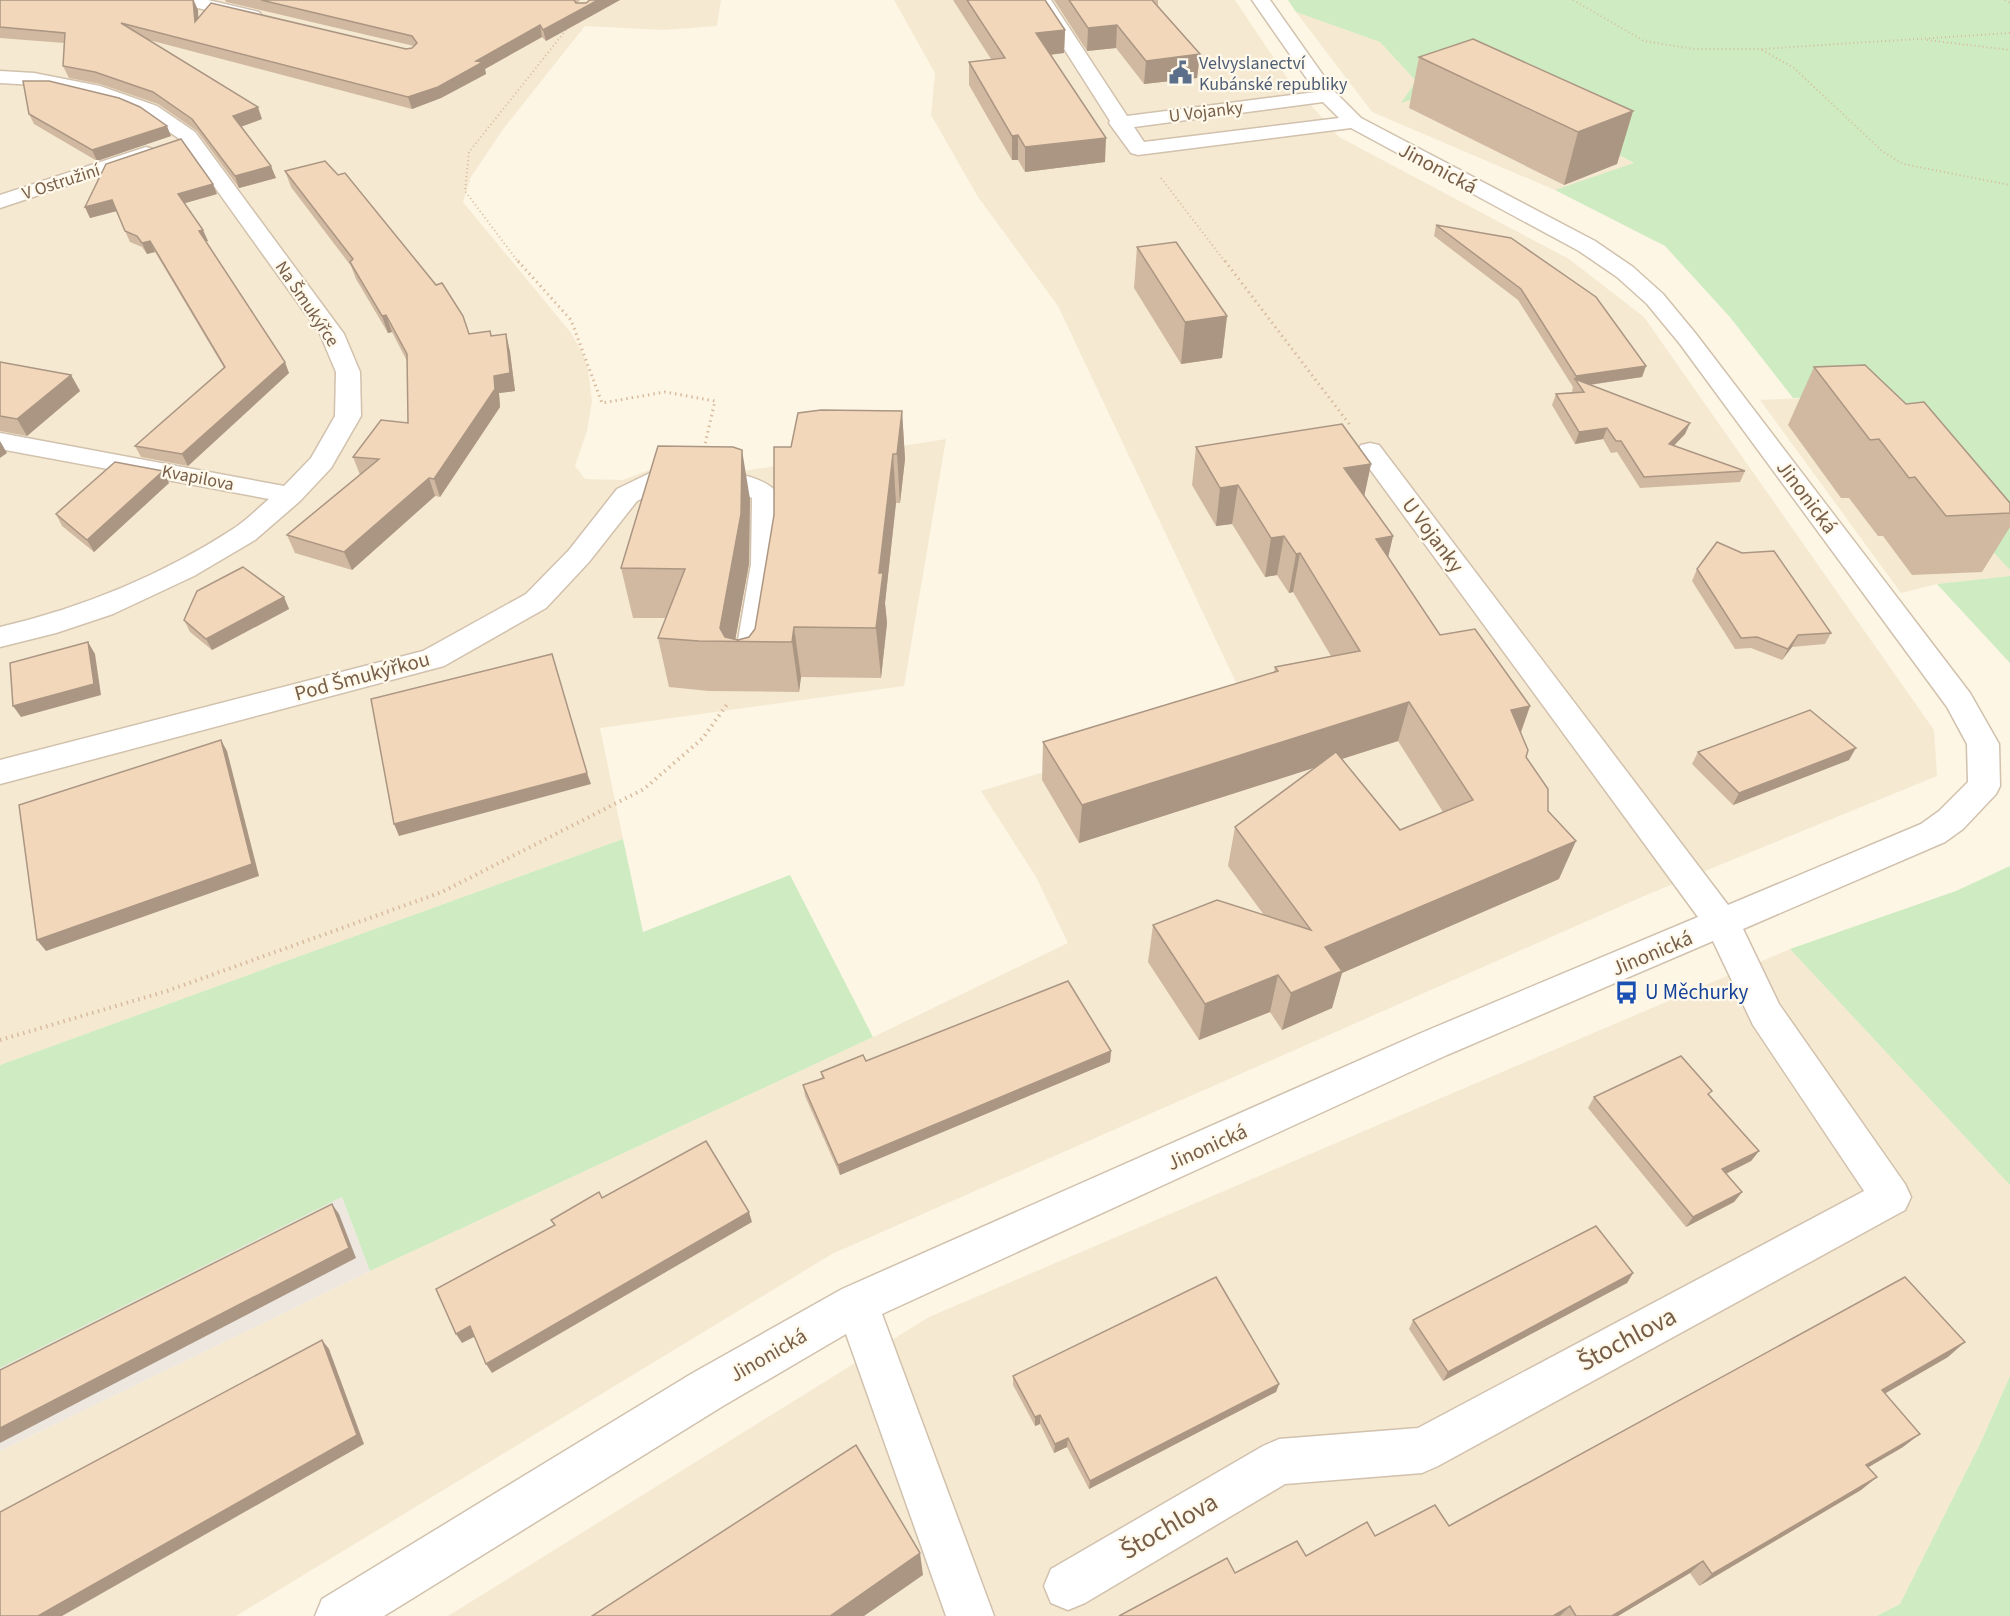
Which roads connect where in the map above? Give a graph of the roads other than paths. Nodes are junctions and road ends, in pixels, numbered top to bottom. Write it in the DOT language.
graph roads {
  1 [pos="187,0"];
  2 [pos="1042,0"];
  3 [pos="1261,0"];
  4 [pos="269,20"];
  5 [pos="0,77"];
  6 [pos="1328,96"];
  7 [pos="1354,122"];
  8 [pos="1119,123"];
  9 [pos="175,144"];
  10 [pos="0,202"];
  11 [pos="0,441"];
  12 [pos="1371,452"];
  13 [pos="290,495"];
  14 [pos="0,637"];
  15 [pos="746,678"];
  16 [pos="0,772"];
  17 [pos="1723,924"];
  18 [pos="857,1304"];
  19 [pos="1068,1586"];
  20 [pos="339,1616"];
  21 [pos="970,1616"];
  1 -- 4 [label="street"];
  2 -- 8 [label="street"];
  3 -- 6 [label="street, Jinonická"];
  5 -- 9 [label="street, Na Šmukýřce"];
  6 -- 7 [label="street, Jinonická"];
  6 -- 8 [label="street, U Vojanky"];
  7 -- 8 [label="street, U Vojanky"];
  7 -- 17 [label="street, Jinonická"];
  9 -- 10 [label="street, V Ostružiní"];
  9 -- 13 [label="street, Na Šmukýřce"];
  11 -- 13 [label="street, Kvapilova"];
  12 -- 17 [label="street, U Vojanky"];
  13 -- 14 [label="street, Na Šmukýřce"];
  15 -- 16 [label="street, Pod Šmukýřkou"];
  17 -- 18 [label="street, Jinonická"];
  17 -- 19 [label="street, Štochlova"];
  18 -- 20 [label="street, Jinonická"];
  18 -- 21 [label="street"];
}
